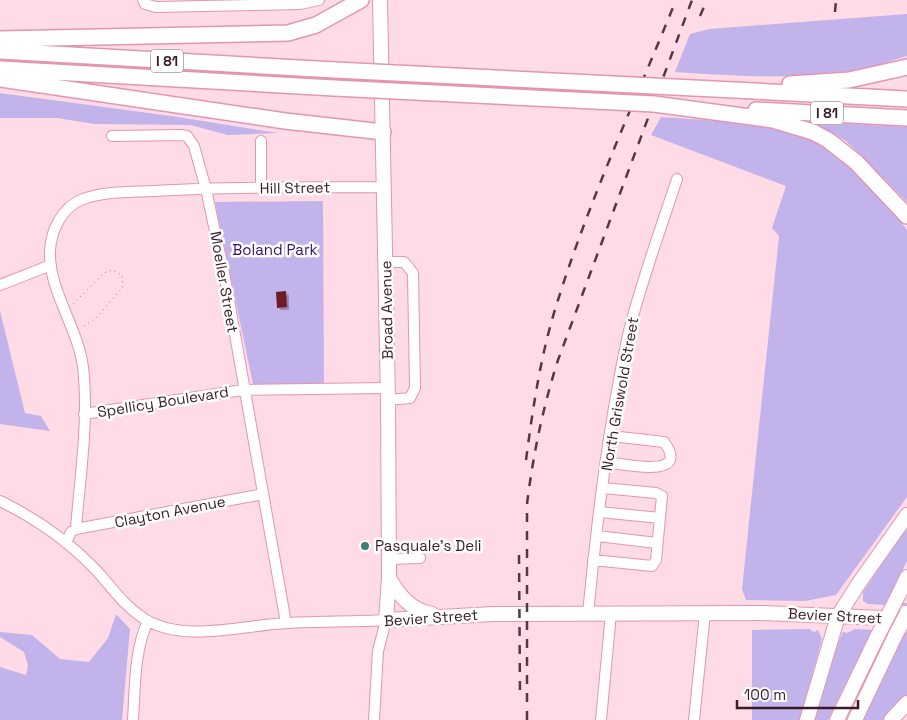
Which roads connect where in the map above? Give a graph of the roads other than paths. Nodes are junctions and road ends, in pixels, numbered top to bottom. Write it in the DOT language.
graph roads {
  1 [pos="142,0"];
  2 [pos="319,0"];
  3 [pos="361,0"];
  4 [pos="380,0"];
  5 [pos="257,2"];
  6 [pos="0,39"];
  7 [pos="0,51"];
  8 [pos="907,67"];
  9 [pos="0,69"];
  10 [pos="0,78"];
  11 [pos="756,87"];
  12 [pos="907,99"];
  13 [pos="744,113"];
  14 [pos="907,118"];
  15 [pos="383,132"];
  16 [pos="112,136"];
  17 [pos="261,141"];
  18 [pos="678,179"];
  19 [pos="385,187"];
  20 [pos="261,188"];
  21 [pos="206,189"];
  22 [pos="907,216"];
  23 [pos="386,262"];
  24 [pos="51,265"];
  25 [pos="0,285"];
  26 [pos="243,390"];
  27 [pos="388,394"];
  28 [pos="84,414"];
  29 [pos="611,436"];
  30 [pos="607,462"];
  31 [pos="603,488"];
  32 [pos="263,494"];
  33 [pos="0,501"];
  34 [pos="600,512"];
  35 [pos="907,516"];
  36 [pos="660,518"];
  37 [pos="76,530"];
  38 [pos="596,536"];
  39 [pos="66,543"];
  40 [pos="657,543"];
  41 [pos="420,558"];
  42 [pos="389,559"];
  43 [pos="593,560"];
  44 [pos="907,577"];
  45 [pos="389,578"];
  46 [pos="611,613"];
  47 [pos="706,613"];
  48 [pos="907,613"];
  49 [pos="588,614"];
  50 [pos="447,616"];
  51 [pos="838,616"];
  52 [pos="907,619"];
  53 [pos="386,620"];
  54 [pos="148,621"];
  55 [pos="286,623"];
  56 [pos="907,703"];
  57 [pos="133,720"];
  58 [pos="374,720"];
  59 [pos="601,720"];
  60 [pos="694,720"];
  61 [pos="807,720"];
  62 [pos="837,720"];
  63 [pos="855,720"];
  64 [pos="891,720"];
  1 -- 5 [label="street"];
  2 -- 5 [label="street"];
  3 -- 6 [label="highway"];
  4 -- 15 [label="main road, Broad Avenue"];
  7 -- 11 [label="highway, I 81, bridge"];
  8 -- 11 [label="highway"];
  9 -- 13 [label="highway, I 81, bridge"];
  10 -- 15 [label="highway"];
  11 -- 12 [label="highway, I 81"];
  13 -- 14 [label="highway, I 81"];
  13 -- 22 [label="highway"];
  15 -- 19 [label="main road, Broad Avenue"];
  16 -- 21 [label="street, Moeller Street"];
  17 -- 20 [label="street"];
  18 -- 29 [label="street, North Griswold Street"];
  19 -- 20 [label="street, Hill Street"];
  19 -- 23 [label="main road, Broad Avenue"];
  20 -- 21 [label="street, Hill Street"];
  21 -- 24 [label="street, Spellicy Boulevard"];
  21 -- 26 [label="street, Moeller Street"];
  23 -- 27 [label="main road, Broad Avenue"];
  23 -- 27 [label="street, Spellicy Boulevard"];
  24 -- 25 [label="street"];
  24 -- 28 [label="street, Spellicy Boulevard"];
  26 -- 27 [label="street, Spellicy Boulevard"];
  26 -- 28 [label="street, Spellicy Boulevard"];
  26 -- 32 [label="street, Moeller Street"];
  27 -- 42 [label="main road, Broad Avenue"];
  28 -- 37 [label="street"];
  29 -- 30 [label="street, North Griswold Street"];
  29 -- 30 [label="street"];
  30 -- 31 [label="street, North Griswold Street"];
  31 -- 34 [label="street, North Griswold Street"];
  31 -- 36 [label="street"];
  32 -- 37 [label="street, Clayton Avenue"];
  32 -- 55 [label="street, Moeller Street"];
  33 -- 39 [label="street, Bevier Street"];
  34 -- 36 [label="street"];
  34 -- 38 [label="street, North Griswold Street"];
  35 -- 51 [label="main road"];
  36 -- 40 [label="street"];
  37 -- 39 [label="street"];
  38 -- 40 [label="street"];
  38 -- 43 [label="street, North Griswold Street"];
  39 -- 54 [label="street, Bevier Street"];
  40 -- 43 [label="street"];
  41 -- 42 [label="street"];
  42 -- 45 [label="main road, Broad Avenue"];
  43 -- 49 [label="street, North Griswold Street"];
  44 -- 62 [label="main road, bridge"];
  45 -- 50 [label="main road"];
  45 -- 53 [label="main road, Broad Avenue"];
  46 -- 47 [label="main road, Bevier Street"];
  46 -- 49 [label="main road, Bevier Street"];
  46 -- 59 [label="street"];
  47 -- 51 [label="main road, Bevier Street"];
  47 -- 60 [label="street"];
  48 -- 63 [label="main road, bridge"];
  49 -- 50 [label="main road, Bevier Street"];
  50 -- 53 [label="main road, Bevier Street"];
  51 -- 52 [label="main road, Bevier Street"];
  51 -- 61 [label="main road"];
  53 -- 55 [label="street, Bevier Street"];
  53 -- 58 [label="street"];
  54 -- 55 [label="street, Bevier Street"];
  54 -- 57 [label="street"];
  56 -- 64 [label="main road"];
}
